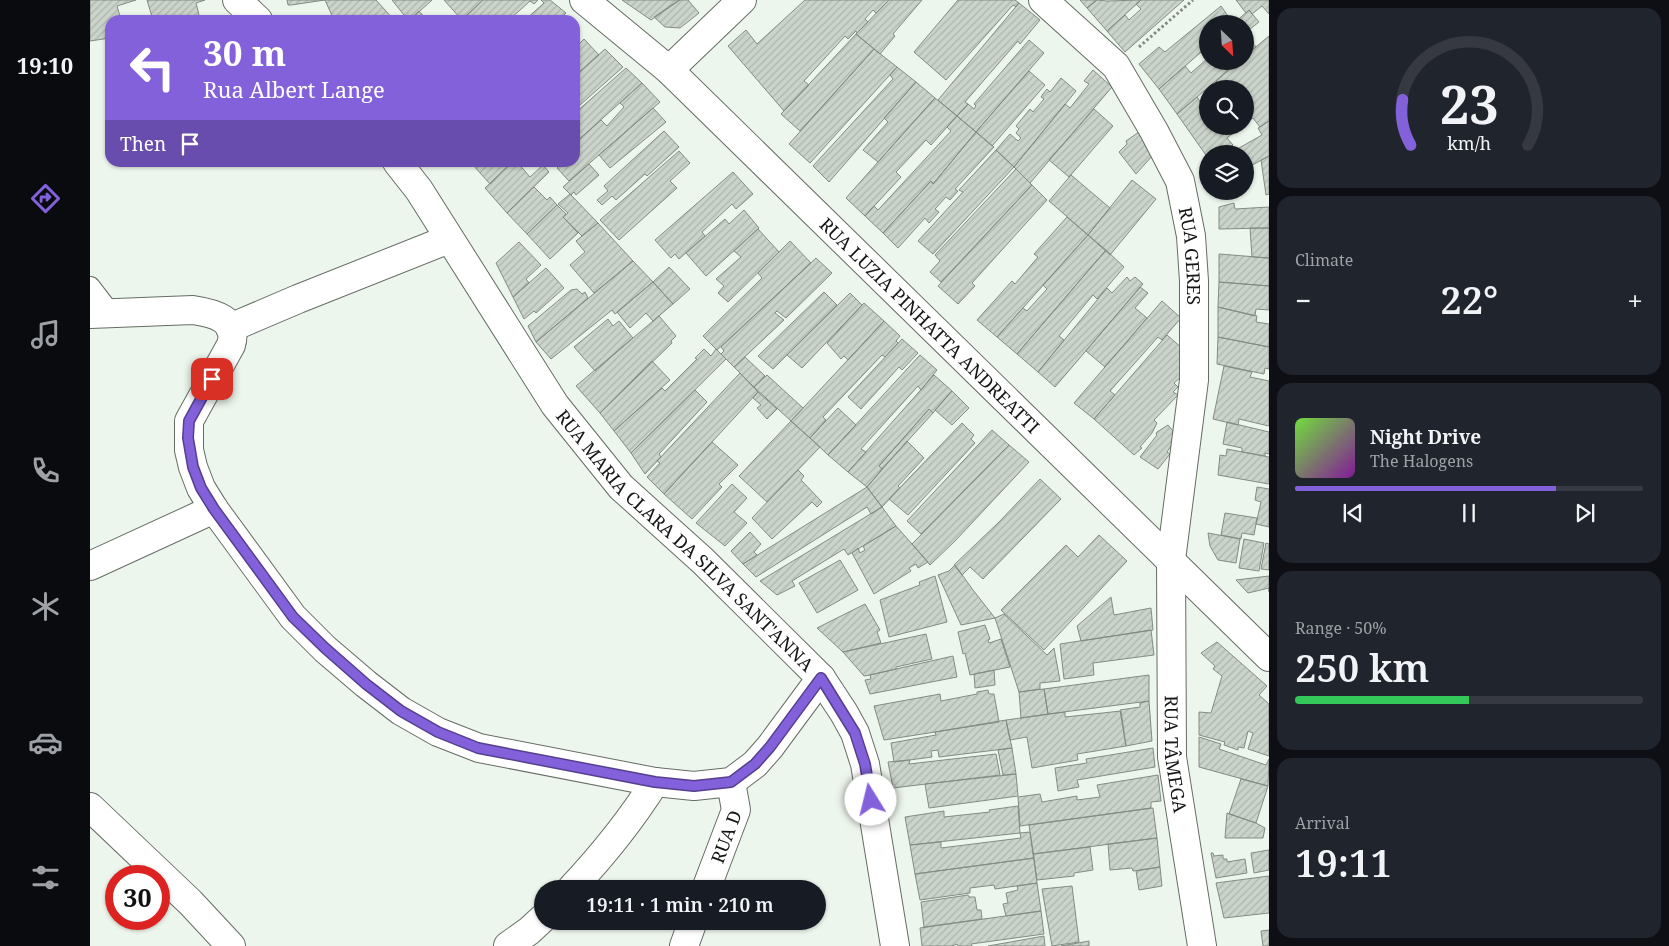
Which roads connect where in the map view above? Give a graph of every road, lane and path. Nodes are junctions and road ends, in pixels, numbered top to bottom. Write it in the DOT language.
graph roads {
  1 [pos="237,0"];
  2 [pos="584,0"];
  3 [pos="742,0"];
  4 [pos="1043,0"];
  5 [pos="1193,0"];
  6 [pos="253,15"];
  7 [pos="1116,66"];
  8 [pos="669,70"];
  9 [pos="401,167"];
  10 [pos="450,239"];
  11 [pos="90,287"];
  12 [pos="100,313"];
  13 [pos="230,328"];
  14 [pos="214,509"];
  15 [pos="1171,560"];
  16 [pos="90,566"];
  17 [pos="1269,657"];
  18 [pos="821,678"];
  19 [pos="655,782"];
  20 [pos="731,782"];
  21 [pos="90,807"];
  22 [pos="579,880"];
  23 [pos="709,880"];
  24 [pos="534,927"];
  25 [pos="690,930"];
  26 [pos="231,946"];
  27 [pos="508,946"];
  28 [pos="684,946"];
  29 [pos="895,946"];
  30 [pos="1202,946"];
  1 -- 6 [label="street"];
  2 -- 8 [label="street, RUA LUZIA PINHATTA ANDREATTI"];
  3 -- 8 [label="street"];
  4 -- 7 [label="street, RUA GERES"];
  5 -- 7 [label="path"];
  7 -- 15 [label="street, RUA GERES"];
  8 -- 15 [label="street, RUA LUZIA PINHATTA ANDREATTI"];
  9 -- 10 [label="street, RUA MARIA CLARA DA SILVA SANT'ANNA"];
  10 -- 13 [label="street"];
  10 -- 18 [label="street, RUA MARIA CLARA DA SILVA SANT'ANNA"];
  11 -- 12 [label="lane"];
  12 -- 13 [label="street"];
  13 -- 14 [label="street"];
  14 -- 16 [label="street"];
  14 -- 19 [label="street"];
  15 -- 17 [label="street, RUA LUZIA PINHATTA ANDREATTI"];
  15 -- 30 [label="street, RUA TÂMEGA"];
  18 -- 20 [label="street"];
  18 -- 29 [label="street, RUA MARIA CLARA DA SILVA SANT'ANNA"];
  19 -- 20 [label="street"];
  19 -- 22 [label="street"];
  20 -- 23 [label="street, RUA D"];
  21 -- 26 [label="street"];
  24 -- 27 [label="street"];
  25 -- 28 [label="street"];
}
